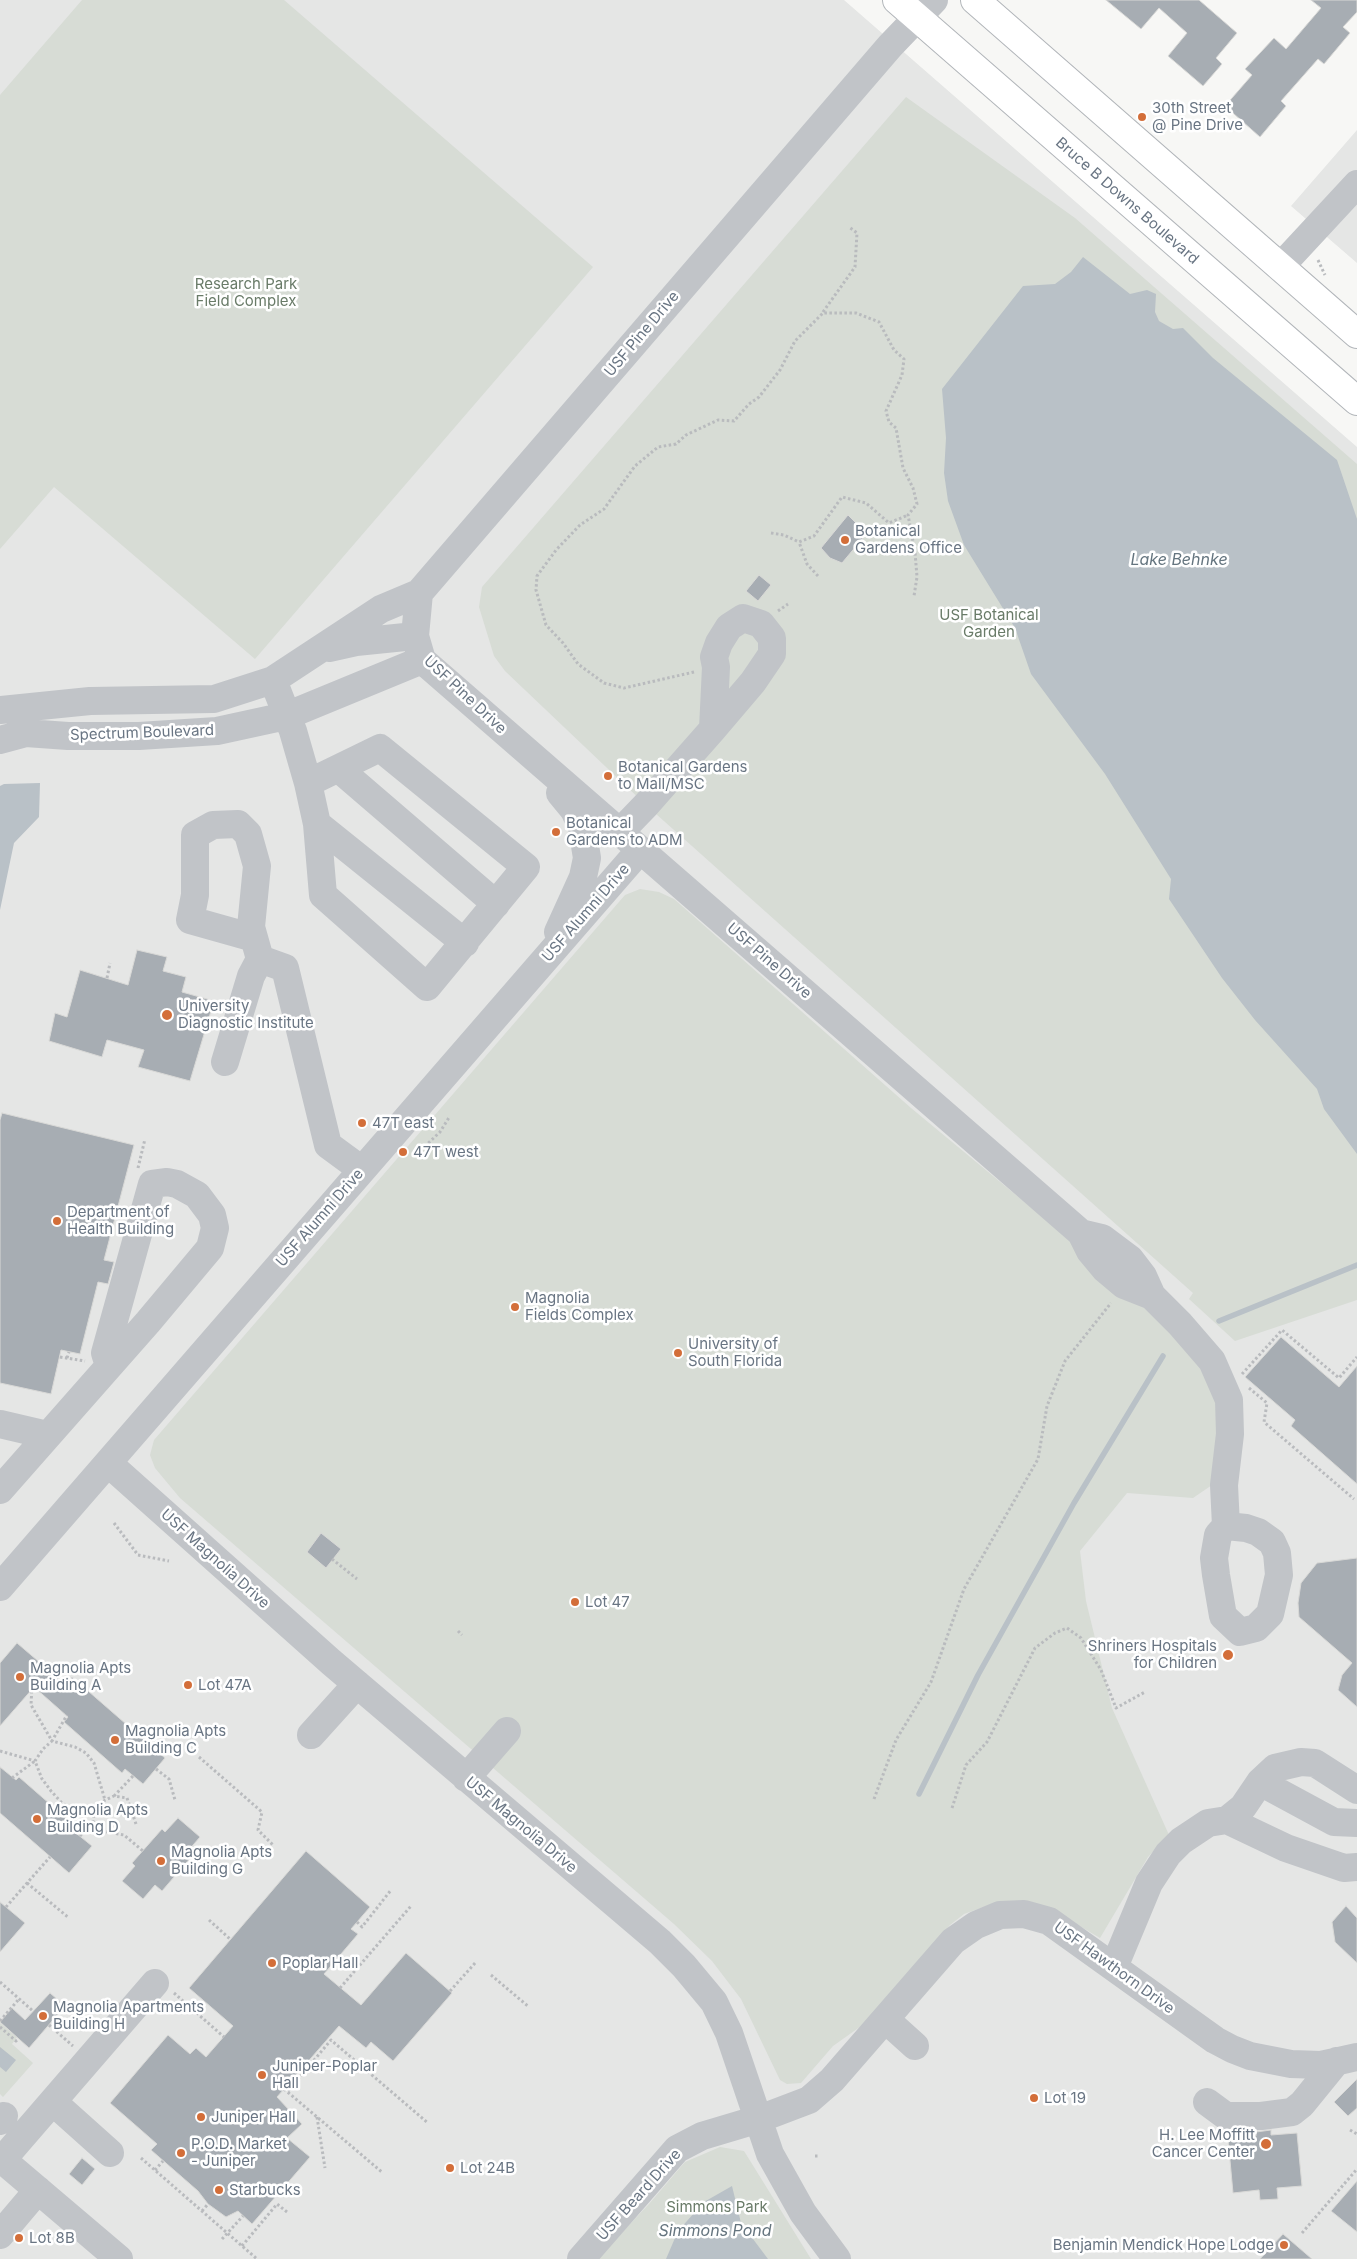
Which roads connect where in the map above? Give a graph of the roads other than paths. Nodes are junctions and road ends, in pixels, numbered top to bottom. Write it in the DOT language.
graph roads {
  1 [pos="897,0"];
  2 [pos="975,0"];
  3 [pos="925,9"];
  4 [pos="1357,184"];
  5 [pos="1280,267"];
  6 [pos="1357,334"];
  7 [pos="1357,401"];
  8 [pos="419,593"];
  9 [pos="418,648"];
  10 [pos="318,650"];
  11 [pos="273,680"];
  12 [pos="0,710"];
  13 [pos="286,716"];
  14 [pos="713,729"];
  15 [pos="0,740"];
  16 [pos="523,748"];
  17 [pos="339,770"];
  18 [pos="308,783"];
  19 [pos="317,824"];
  20 [pos="619,833"];
  21 [pos="640,850"];
  22 [pos="496,904"];
  23 [pos="465,943"];
  24 [pos="548,956"];
  25 [pos="225,1062"];
  26 [pos="362,1170"];
  27 [pos="1082,1233"];
  28 [pos="1152,1296"];
  29 [pos="101,1364"];
  30 [pos="0,1424"];
  31 [pos="47,1435"];
  32 [pos="108,1463"];
  33 [pos="3,1482"];
  34 [pos="1226,1526"];
  35 [pos="0,1586"];
  36 [pos="357,1684"];
  37 [pos="507,1731"];
  38 [pos="311,1735"];
  39 [pos="466,1778"];
  40 [pos="1260,1782"];
  41 [pos="1357,1790"];
  42 [pos="1227,1820"];
  43 [pos="1357,1823"];
  44 [pos="1357,1867"];
  45 [pos="1114,1967"];
  46 [pos="164,1987"];
  47 [pos="885,2019"];
  48 [pos="916,2046"];
  49 [pos="1347,2059"];
  50 [pos="53,2102"];
  51 [pos="1207,2102"];
  52 [pos="759,2119"];
  53 [pos="110,2153"];
  54 [pos="1,2159"];
  55 [pos="38,2190"];
  56 [pos="0,2236"];
  57 [pos="119,2259"];
  58 [pos="581,2259"];
  59 [pos="837,2259"];
  1 -- 3 [label="main road, Bruce B Downs Boulevard"];
  2 -- 5 [label="main road"];
  3 -- 7 [label="main road, Bruce B Downs Boulevard"];
  3 -- 8 [label="street, USF Pine Drive"];
  4 -- 5 [label="street"];
  5 -- 6 [label="main road"];
  8 -- 9 [label="street"];
  8 -- 10 [label="street, Spectrum Boulevard"];
  9 -- 10 [label="street, Spectrum Boulevard"];
  9 -- 13 [label="street, Spectrum Boulevard"];
  9 -- 16 [label="street, USF Pine Drive"];
  10 -- 11 [label="street, Spectrum Boulevard"];
  11 -- 12 [label="street, Spectrum Boulevard"];
  11 -- 13 [label="street"];
  13 -- 15 [label="street, Spectrum Boulevard"];
  13 -- 18 [label="street"];
  14 -- 14 [label="street"];
  14 -- 20 [label="street"];
  16 -- 20 [label="street, USF Pine Drive"];
  16 -- 24 [label="street"];
  17 -- 18 [label="street"];
  17 -- 22 [label="street"];
  17 -- 22 [label="street"];
  18 -- 19 [label="street"];
  19 -- 23 [label="street"];
  19 -- 23 [label="street"];
  20 -- 21 [label="street, USF Pine Drive"];
  21 -- 24 [label="street, USF Alumni Drive"];
  21 -- 27 [label="street, USF Pine Drive"];
  22 -- 23 [label="street"];
  24 -- 26 [label="street, USF Alumni Drive"];
  25 -- 26 [label="street"];
  26 -- 32 [label="street, USF Alumni Drive"];
  27 -- 28 [label="street"];
  27 -- 28 [label="street"];
  28 -- 34 [label="street"];
  29 -- 29 [label="street"];
  29 -- 31 [label="street"];
  30 -- 31 [label="street"];
  31 -- 33 [label="street"];
  32 -- 35 [label="street, USF Alumni Drive"];
  32 -- 36 [label="street, USF Magnolia Drive"];
  36 -- 38 [label="street"];
  36 -- 39 [label="street, USF Magnolia Drive"];
  37 -- 39 [label="street"];
  39 -- 52 [label="street, USF Magnolia Drive"];
  40 -- 41 [label="street"];
  40 -- 42 [label="street"];
  40 -- 43 [label="street"];
  42 -- 44 [label="street"];
  42 -- 45 [label="street"];
  45 -- 47 [label="street, USF Hawthorn Drive"];
  45 -- 49 [label="street, USF Hawthorn Drive"];
  46 -- 50 [label="street"];
  47 -- 48 [label="street"];
  47 -- 52 [label="street, USF Hawthorn Drive"];
  49 -- 51 [label="street"];
  50 -- 53 [label="street"];
  50 -- 54 [label="street"];
  52 -- 58 [label="street, USF Beard Drive"];
  52 -- 59 [label="street, USF Magnolia Drive"];
  54 -- 55 [label="street"];
  55 -- 56 [label="street"];
  55 -- 57 [label="street"];
}
